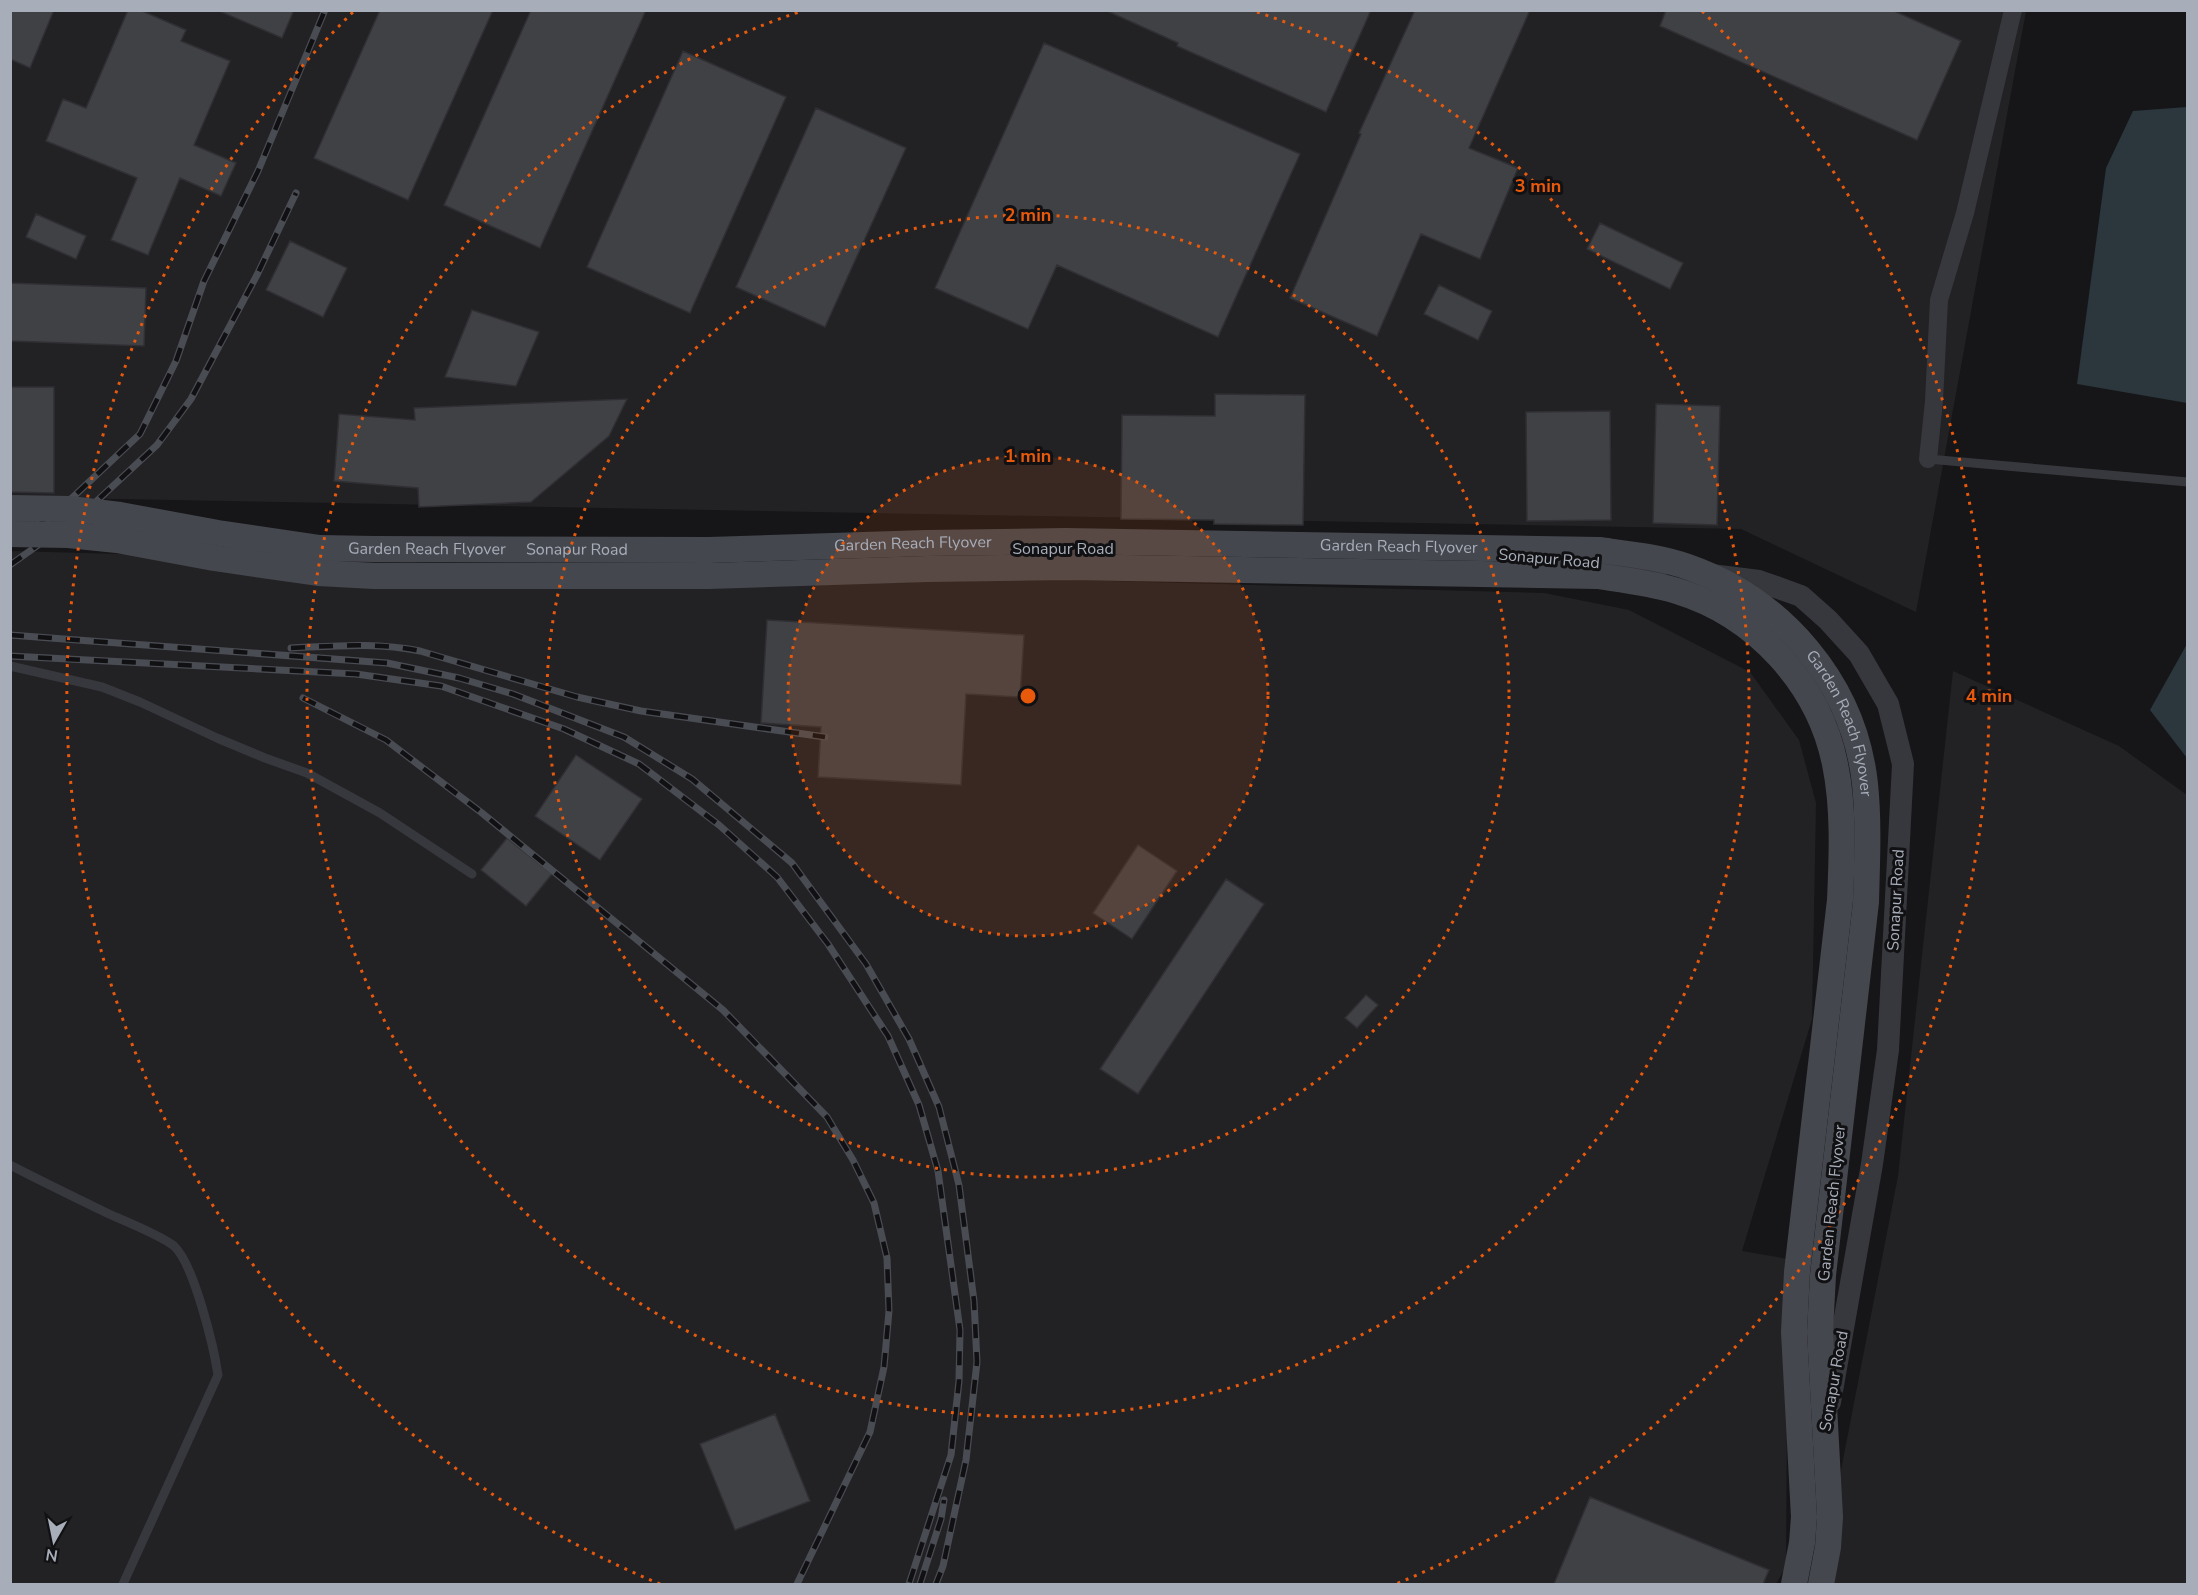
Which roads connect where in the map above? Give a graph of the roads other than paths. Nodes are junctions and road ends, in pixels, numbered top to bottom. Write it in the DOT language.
graph roads {
  1 [pos="2013,10"];
  2 [pos="1928,459"];
  3 [pos="2187,482"];
  4 [pos="10,508"];
  5 [pos="10,520"];
  6 [pos="10,534"];
  7 [pos="10,666"];
  8 [pos="472,874"];
  9 [pos="10,1165"];
  10 [pos="123,1584"];
  11 [pos="1803,1584"];
  1 -- 2 [label="street"];
  2 -- 3 [label="lane"];
  4 -- 11 [label="main road, Garden Reach Flyover, bridge"];
  5 -- 11 [label="street, Sonapur Road"];
  6 -- 11 [label="main road, Garden Reach Flyover, bridge"];
  7 -- 8 [label="lane"];
  9 -- 10 [label="lane"];
}
